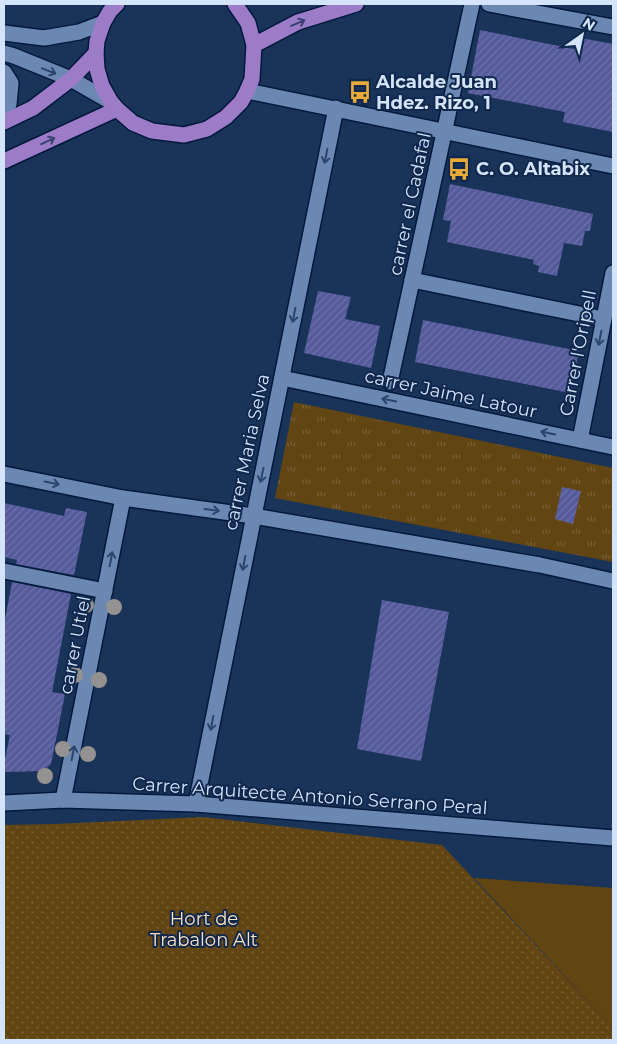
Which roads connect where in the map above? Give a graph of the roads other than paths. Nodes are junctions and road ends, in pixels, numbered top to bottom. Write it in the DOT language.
graph roads {
  1 [pos="117,4"];
  2 [pos="235,4"];
  3 [pos="356,4"];
  4 [pos="472,4"];
  5 [pos="489,4"];
  6 [pos="103,23"];
  7 [pos="613,27"];
  8 [pos="4,33"];
  9 [pos="254,45"];
  10 [pos="4,53"];
  11 [pos="96,54"];
  12 [pos="4,72"];
  13 [pos="71,79"];
  14 [pos="247,91"];
  15 [pos="114,106"];
  16 [pos="336,108"];
  17 [pos="4,116"];
  18 [pos="4,122"];
  19 [pos="445,131"];
  20 [pos="4,161"];
  21 [pos="613,166"];
  22 [pos="613,273"];
  23 [pos="412,280"];
  24 [pos="594,317"];
  25 [pos="282,378"];
  26 [pos="390,382"];
  27 [pos="580,440"];
  28 [pos="613,447"];
  29 [pos="4,474"];
  30 [pos="123,498"];
  31 [pos="253,516"];
  32 [pos="4,571"];
  33 [pos="613,581"];
  34 [pos="105,591"];
  35 [pos="64,800"];
  36 [pos="4,803"];
  37 [pos="196,804"];
  38 [pos="613,838"];
  1 -- 6 [label="main road"];
  2 -- 9 [label="main road"];
  9 -- 3 [label="main road, one-way"];
  4 -- 19 [label="street, carrer el Cadafal"];
  5 -- 7 [label="street"];
  6 -- 8 [label="street"];
  6 -- 11 [label="main road"];
  9 -- 14 [label="main road"];
  10 -- 13 [label="street, one-way"];
  11 -- 13 [label="main road"];
  11 -- 15 [label="main road"];
  12 -- 17 [label="street"];
  13 -- 15 [label="street"];
  13 -- 18 [label="main road"];
  14 -- 15 [label="main road"];
  14 -- 16 [label="street"];
  20 -- 15 [label="main road, one-way"];
  16 -- 19 [label="street"];
  16 -- 25 [label="street, carrer Maria Selva, one-way"];
  19 -- 21 [label="street"];
  19 -- 23 [label="street, carrer el Cadafal"];
  22 -- 27 [label="street, Carrer l'Oripell, one-way"];
  23 -- 24 [label="street"];
  23 -- 26 [label="street, carrer el Cadafal"];
  27 -- 25 [label="street, carrer Jaime Latour, one-way"];
  25 -- 31 [label="street, carrer Maria Selva, one-way"];
  27 -- 28 [label="street, carrer Jaime Latour"];
  29 -- 30 [label="street, one-way"];
  30 -- 31 [label="street, one-way"];
  34 -- 30 [label="street, carrer Utiel, one-way"];
  31 -- 33 [label="street"];
  31 -- 37 [label="street, carrer Maria Selva, one-way"];
  32 -- 34 [label="street"];
  35 -- 34 [label="street, carrer Utiel, one-way"];
  35 -- 36 [label="street, Carrer Arquitecte Antonio Serrano Peral"];
  35 -- 37 [label="street, Carrer Arquitecte Antonio Serrano Peral"];
  37 -- 38 [label="street, Carrer Arquitecte Antonio Serrano Peral"];
}
